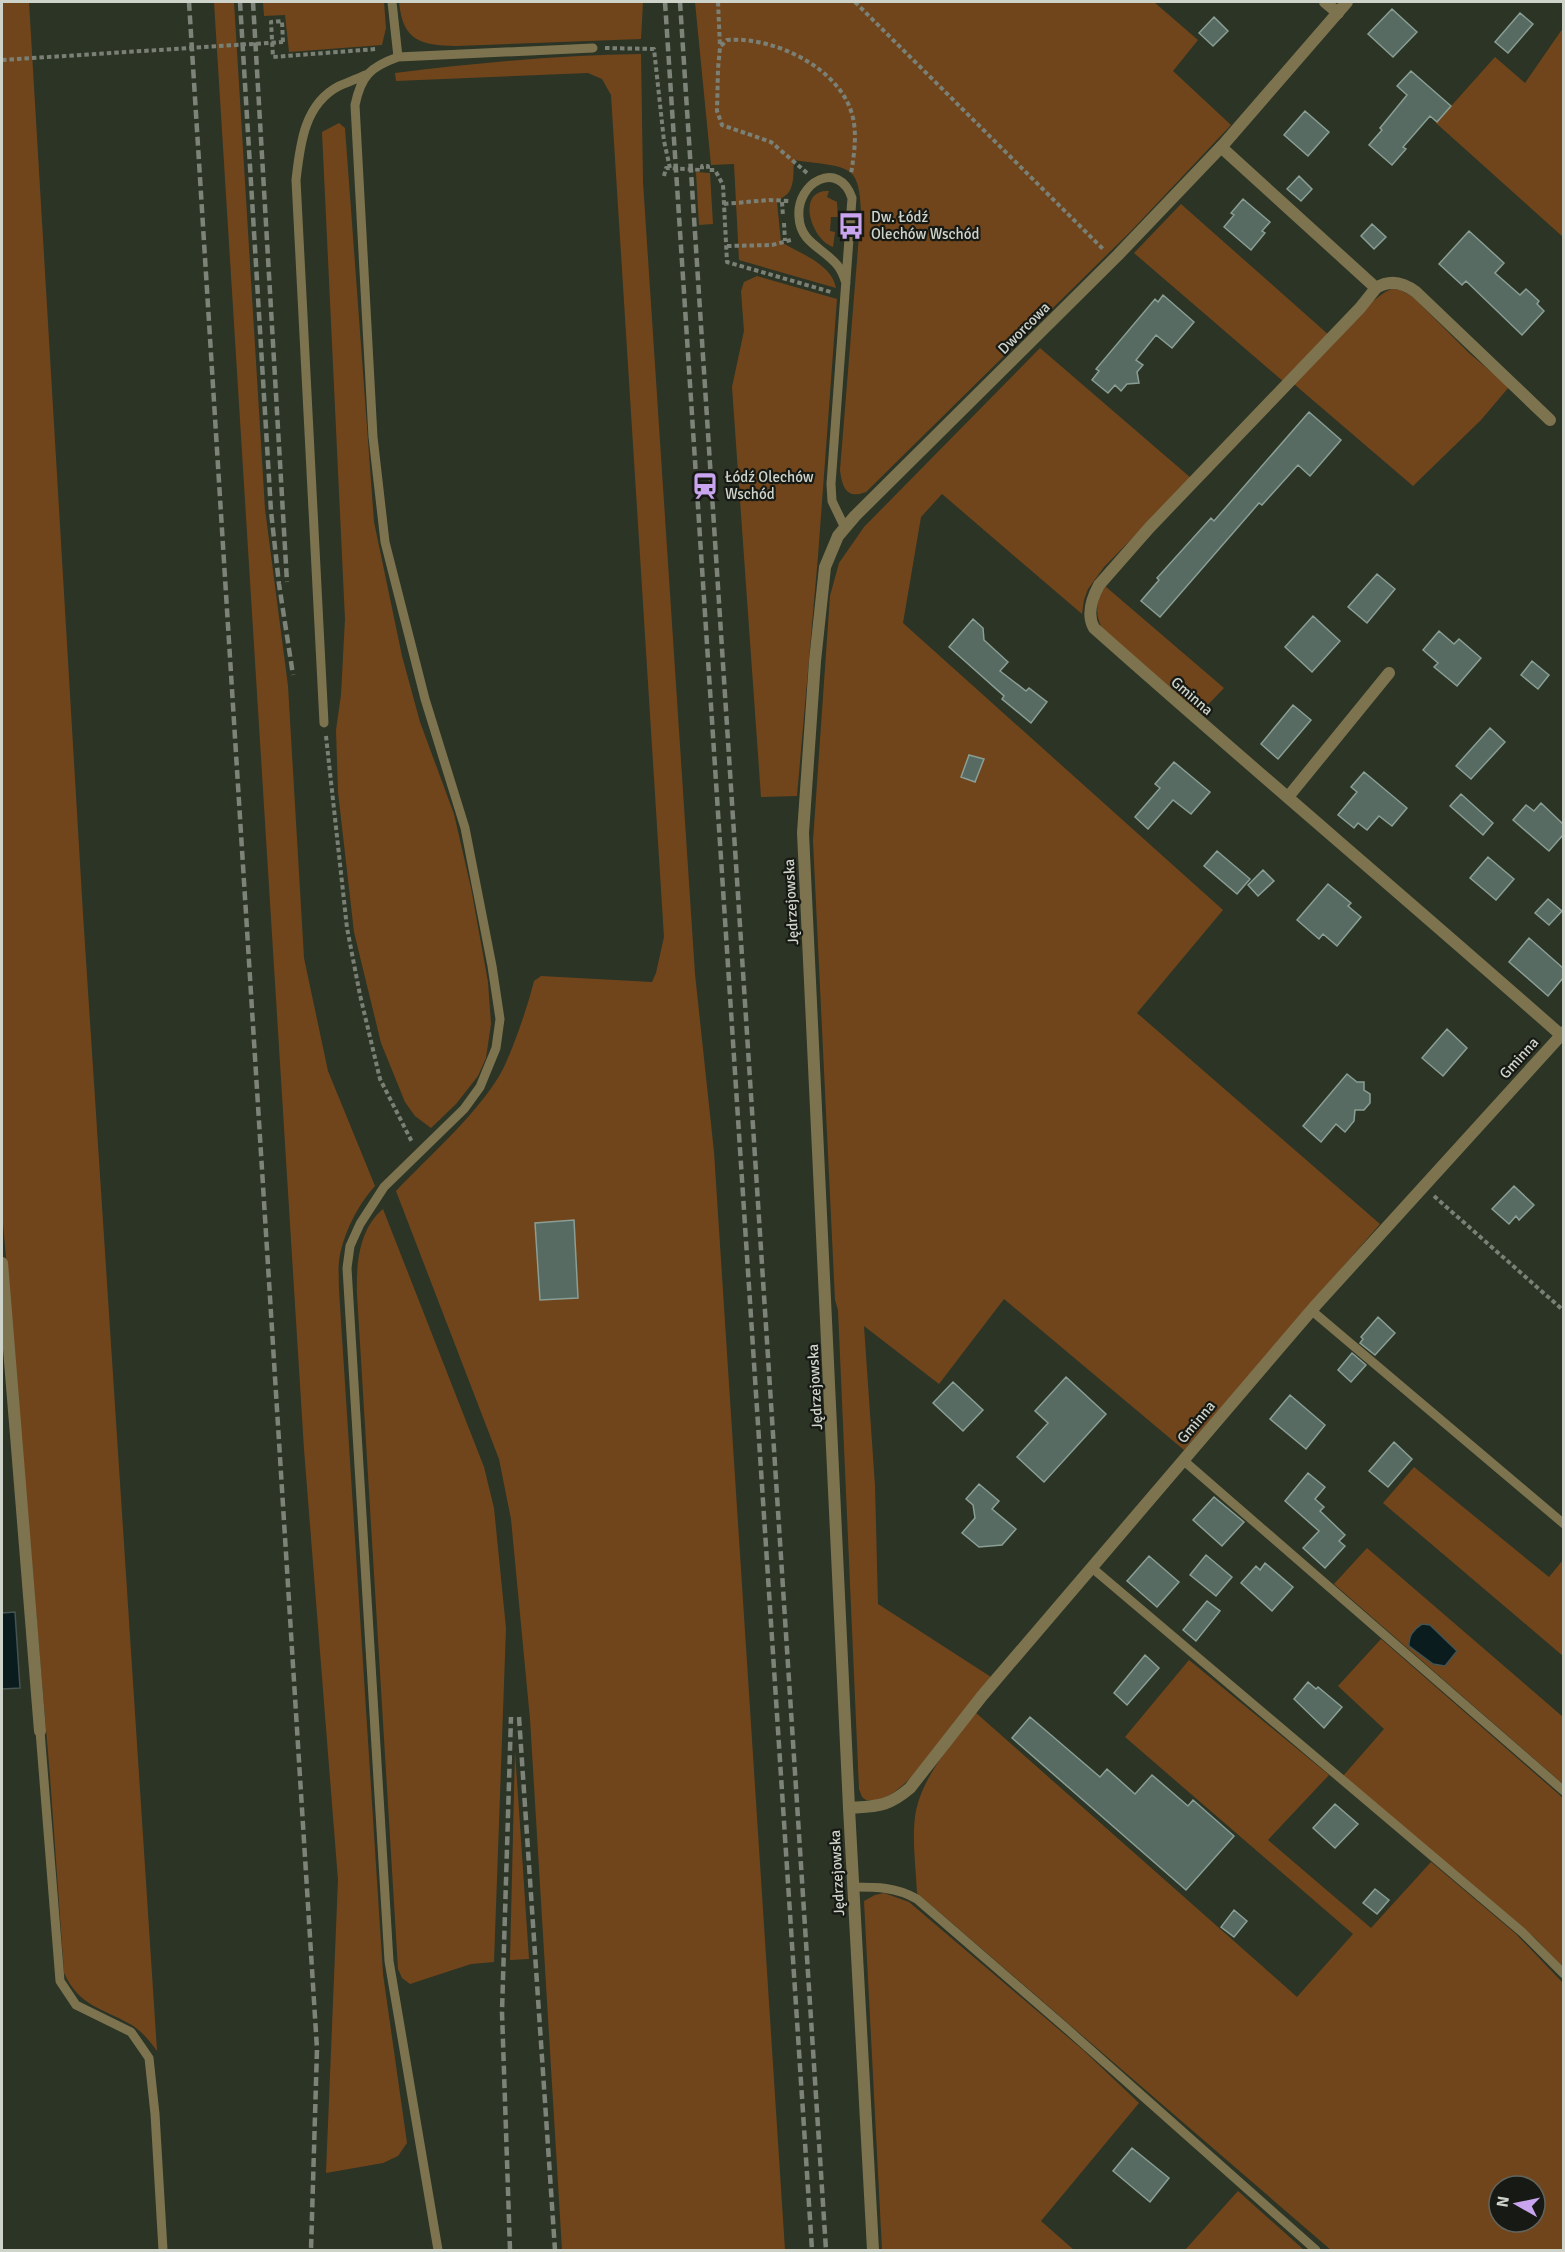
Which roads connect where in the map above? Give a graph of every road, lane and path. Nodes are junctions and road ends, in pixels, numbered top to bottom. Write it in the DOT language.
graph roads {
  1 [pos="392,2"];
  2 [pos="718,2"];
  3 [pos="855,2"];
  4 [pos="1325,2"];
  5 [pos="1347,2"];
  6 [pos="1338,13"];
  7 [pos="720,47"];
  8 [pos="593,48"];
  9 [pos="397,52"];
  10 [pos="2,60"];
  11 [pos="366,75"];
  12 [pos="1221,147"];
  13 [pos="670,168"];
  14 [pos="664,176"];
  15 [pos="817,181"];
  16 [pos="849,190"];
  17 [pos="782,202"];
  18 [pos="724,204"];
  19 [pos="785,240"];
  20 [pos="727,246"];
  21 [pos="1114,259"];
  22 [pos="846,283"];
  23 [pos="1376,288"];
  24 [pos="846,296"];
  25 [pos="1550,420"];
  26 [pos="845,528"];
  27 [pos="1389,673"];
  28 [pos="324,723"];
  29 [pos="1288,798"];
  30 [pos="1562,1033"];
  31 [pos="422,1152"];
  32 [pos="1423,1186"];
  33 [pos="2,1263"];
  34 [pos="1311,1310"];
  35 [pos="1563,1311"];
  36 [pos="1184,1460"];
  37 [pos="1563,1524"];
  38 [pos="1091,1567"];
  39 [pos="40,1731"];
  40 [pos="1563,1791"];
  41 [pos="849,1808"];
  42 [pos="853,1887"];
  43 [pos="1563,1974"];
  44 [pos="163,2250"];
  45 [pos="438,2250"];
  46 [pos="873,2250"];
  47 [pos="1316,2250"];
  1 -- 9 [label="lane"];
  2 -- 7 [label="path"];
  3 -- 21 [label="path"];
  4 -- 6 [label="street"];
  5 -- 6 [label="street, Dworcowa"];
  6 -- 12 [label="street, Dworcowa"];
  7 -- 15 [label="path"];
  7 -- 16 [label="path"];
  8 -- 9 [label="lane"];
  8 -- 13 [label="path"];
  9 -- 10 [label="path, bridge"];
  9 -- 11 [label="lane"];
  11 -- 28 [label="lane"];
  11 -- 31 [label="lane"];
  12 -- 21 [label="street, Dworcowa"];
  12 -- 23 [label="street"];
  13 -- 14 [label="path"];
  13 -- 18 [label="path"];
  15 -- 16 [label="lane"];
  15 -- 22 [label="lane"];
  16 -- 22 [label="lane"];
  17 -- 18 [label="path"];
  18 -- 20 [label="path"];
  19 -- 20 [label="path"];
  20 -- 24 [label="path"];
  21 -- 26 [label="street, Dworcowa"];
  22 -- 24 [label="lane"];
  23 -- 25 [label="street"];
  23 -- 29 [label="street, Gminna"];
  24 -- 26 [label="lane"];
  26 -- 41 [label="street, Jędrzejowska"];
  27 -- 29 [label="street"];
  28 -- 31 [label="path"];
  29 -- 30 [label="street, Gminna"];
  30 -- 32 [label="street, Gminna"];
  31 -- 45 [label="lane"];
  32 -- 34 [label="street, Gminna"];
  32 -- 35 [label="path"];
  33 -- 39 [label="street"];
  34 -- 36 [label="street, Gminna"];
  34 -- 37 [label="lane"];
  36 -- 38 [label="street, Gminna"];
  36 -- 40 [label="lane"];
  38 -- 41 [label="street, Gminna"];
  38 -- 43 [label="lane"];
  39 -- 44 [label="lane"];
  41 -- 42 [label="street, Jędrzejowska"];
  42 -- 46 [label="street, Jędrzejowska"];
  42 -- 47 [label="lane"];
}
